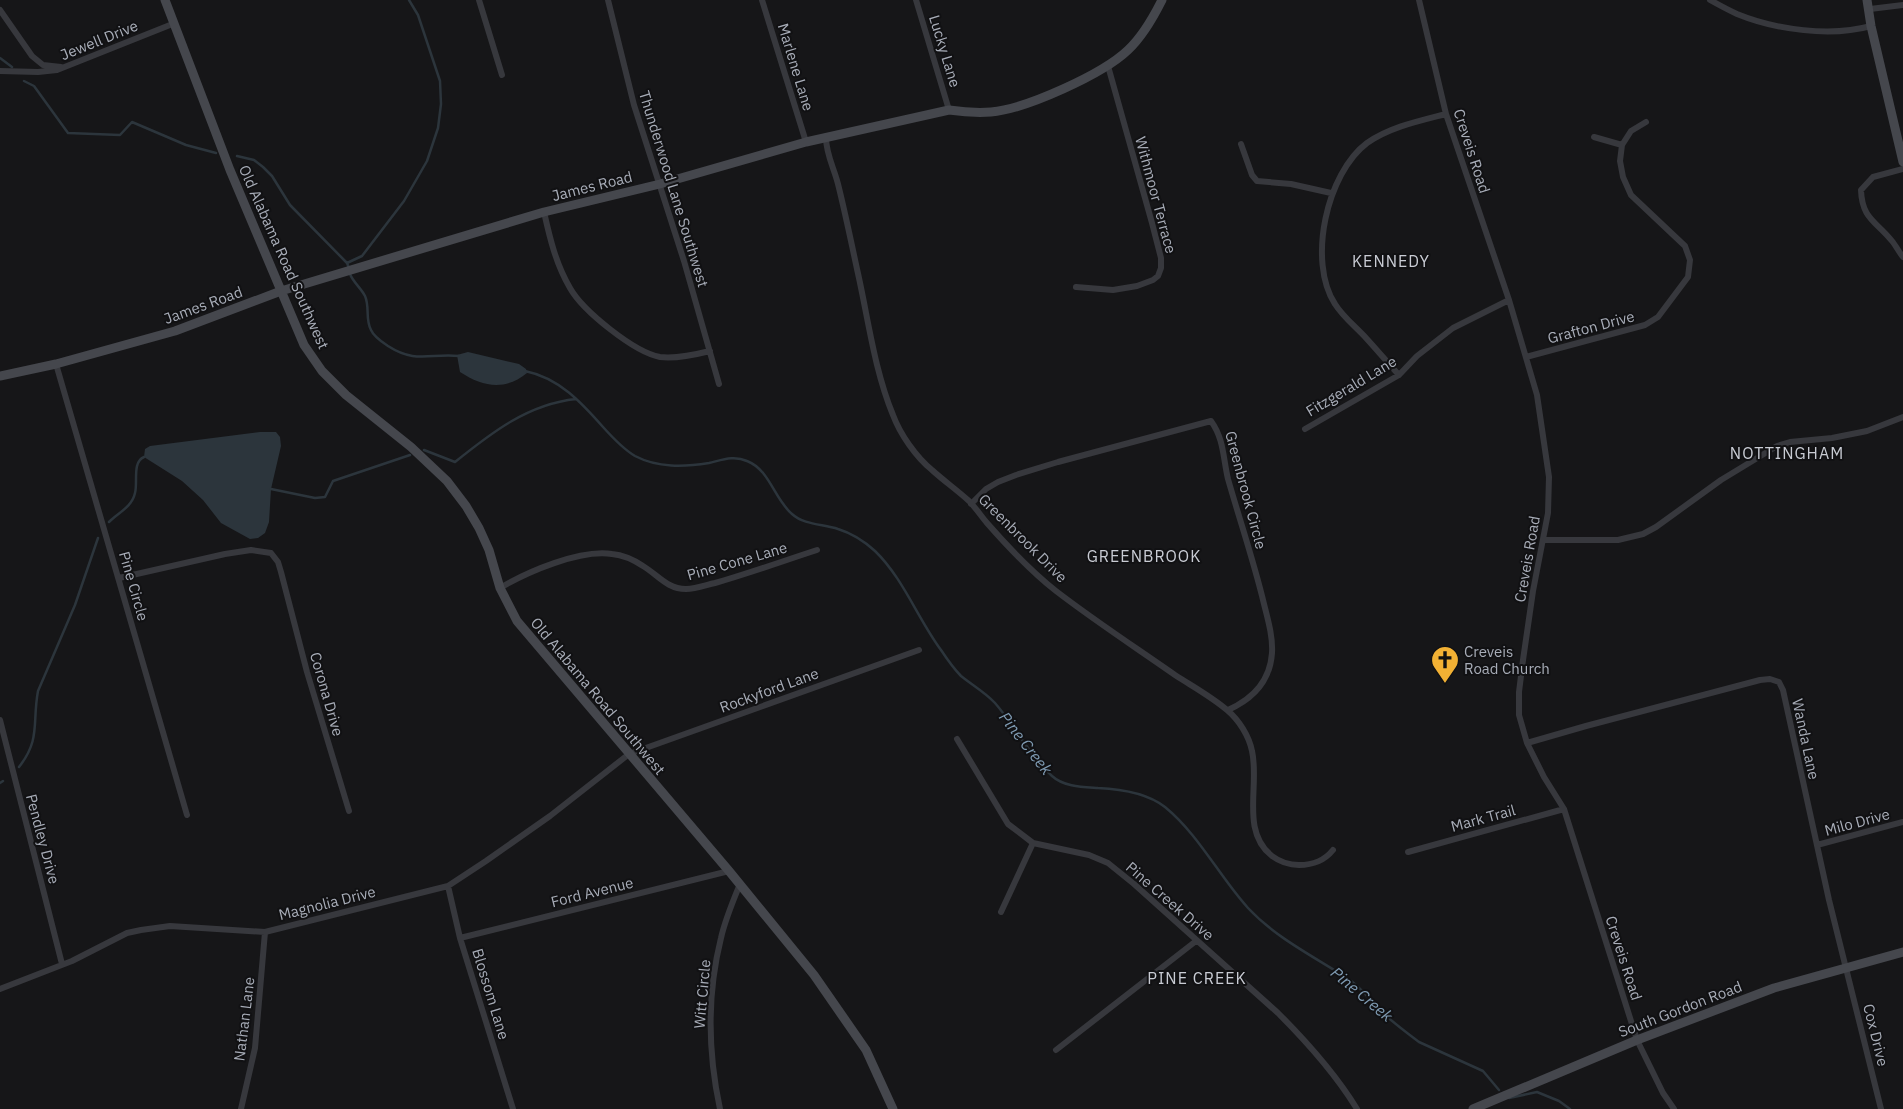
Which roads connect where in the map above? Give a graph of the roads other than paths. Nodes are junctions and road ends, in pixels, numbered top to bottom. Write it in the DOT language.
graph roads {
  1 [pos="164,0"];
  2 [pos="479,0"];
  3 [pos="608,0"];
  4 [pos="762,0"];
  5 [pos="916,0"];
  6 [pos="1162,0"];
  7 [pos="1418,0"];
  8 [pos="1710,0"];
  9 [pos="1869,4"];
  10 [pos="1903,4"];
  11 [pos="0,10"];
  12 [pos="174,24"];
  13 [pos="1871,26"];
  14 [pos="1108,66"];
  15 [pos="63,67"];
  16 [pos="0,71"];
  17 [pos="502,74"];
  18 [pos="949,110"];
  19 [pos="1446,114"];
  20 [pos="1646,122"];
  21 [pos="1594,137"];
  22 [pos="826,138"];
  23 [pos="806,142"];
  24 [pos="1240,144"];
  25 [pos="1622,146"];
  26 [pos="1903,162"];
  27 [pos="1903,169"];
  28 [pos="660,184"];
  29 [pos="1331,193"];
  30 [pos="544,212"];
  31 [pos="1903,257"];
  32 [pos="1076,287"];
  33 [pos="281,291"];
  34 [pos="1509,300"];
  35 [pos="710,350"];
  36 [pos="1526,357"];
  37 [pos="56,364"];
  38 [pos="1399,375"];
  39 [pos="0,376"];
  40 [pos="719,384"];
  41 [pos="1903,417"];
  42 [pos="1305,429"];
  43 [pos="972,504"];
  44 [pos="1544,540"];
  45 [pos="817,550"];
  46 [pos="119,578"];
  47 [pos="500,588"];
  48 [pos="918,650"];
  49 [pos="1228,710"];
  50 [pos="0,720"];
  51 [pos="957,739"];
  52 [pos="1528,743"];
  53 [pos="629,754"];
  54 [pos="1564,809"];
  55 [pos="349,810"];
  56 [pos="187,815"];
  57 [pos="1903,822"];
  58 [pos="1033,842"];
  59 [pos="1817,845"];
  60 [pos="1333,850"];
  61 [pos="1408,852"];
  62 [pos="729,871"];
  63 [pos="740,884"];
  64 [pos="448,886"];
  65 [pos="1001,912"];
  66 [pos="265,932"];
  67 [pos="460,938"];
  68 [pos="1196,941"];
  69 [pos="1903,952"];
  70 [pos="62,964"];
  71 [pos="1847,967"];
  72 [pos="0,989"];
  73 [pos="1637,1040"];
  74 [pos="1056,1050"];
  75 [pos="1487,1106"];
  76 [pos="241,1109"];
  77 [pos="513,1109"];
  78 [pos="720,1109"];
  79 [pos="893,1109"];
  80 [pos="1357,1109"];
  81 [pos="1473,1109"];
  82 [pos="1674,1109"];
  83 [pos="1881,1109"];
  1 -- 12 [label="street, Old Alabama Road Southwest"];
  2 -- 17 [label="street"];
  3 -- 28 [label="street, Thunderwood Lane Southwest"];
  4 -- 23 [label="street, Marlene Lane"];
  5 -- 18 [label="street, Lucky Lane"];
  6 -- 14 [label="street, James Road"];
  7 -- 19 [label="street, Creveis Road"];
  8 -- 13 [label="street"];
  9 -- 10 [label="street"];
  9 -- 13 [label="street"];
  11 -- 15 [label="street"];
  12 -- 15 [label="street, Jewell Drive"];
  12 -- 33 [label="street, Old Alabama Road Southwest"];
  13 -- 26 [label="street"];
  14 -- 18 [label="street, James Road"];
  14 -- 32 [label="street, Withmoor Terrace"];
  15 -- 16 [label="street, Jewell Drive"];
  18 -- 22 [label="street, James Road"];
  19 -- 29 [label="street"];
  19 -- 34 [label="street, Creveis Road"];
  20 -- 25 [label="street"];
  21 -- 25 [label="street"];
  22 -- 23 [label="street, James Road"];
  22 -- 43 [label="street, Greenbrook Drive"];
  23 -- 28 [label="street, James Road"];
  24 -- 29 [label="street"];
  25 -- 36 [label="street, Grafton Drive"];
  27 -- 31 [label="street"];
  28 -- 30 [label="street, James Road"];
  28 -- 35 [label="street, Thunderwood Lane Southwest"];
  29 -- 38 [label="street"];
  30 -- 33 [label="street, James Road"];
  30 -- 35 [label="street"];
  33 -- 37 [label="street, James Road"];
  33 -- 47 [label="street, Old Alabama Road Southwest"];
  34 -- 36 [label="street, Creveis Road"];
  34 -- 38 [label="street, Fitzgerald Lane"];
  35 -- 40 [label="street, Thunderwood Lane Southwest"];
  36 -- 44 [label="street, Creveis Road"];
  37 -- 39 [label="street, James Road"];
  37 -- 46 [label="street, Pine Circle"];
  38 -- 42 [label="street, Fitzgerald Lane"];
  41 -- 44 [label="street"];
  43 -- 49 [label="street, Greenbrook Drive"];
  43 -- 49 [label="street, Greenbrook Circle"];
  44 -- 52 [label="street, Creveis Road"];
  45 -- 47 [label="street, Pine Cone Lane"];
  46 -- 55 [label="street, Corona Drive"];
  46 -- 56 [label="street, Pine Circle"];
  47 -- 53 [label="street, Old Alabama Road Southwest"];
  48 -- 53 [label="street, Rockyford Lane"];
  49 -- 60 [label="street, Greenbrook Drive"];
  50 -- 70 [label="street, Pendley Drive"];
  51 -- 58 [label="street, Pine Creek Drive"];
  52 -- 54 [label="street, Creveis Road"];
  52 -- 59 [label="street, Wanda Lane"];
  53 -- 62 [label="street, Old Alabama Road Southwest"];
  53 -- 64 [label="street, Magnolia Drive"];
  54 -- 61 [label="street, Mark Trail"];
  54 -- 73 [label="street, Creveis Road"];
  57 -- 59 [label="street, Milo Drive"];
  58 -- 65 [label="street"];
  58 -- 68 [label="street, Pine Creek Drive"];
  59 -- 71 [label="street, Wanda Lane"];
  62 -- 63 [label="street, Old Alabama Road Southwest"];
  62 -- 67 [label="street, Ford Avenue"];
  63 -- 78 [label="street, Witt Circle"];
  63 -- 79 [label="street, Old Alabama Road Southwest"];
  64 -- 66 [label="street, Magnolia Drive"];
  64 -- 67 [label="street, Blossom Lane"];
  66 -- 70 [label="street, Magnolia Drive"];
  66 -- 76 [label="street, Nathan Lane"];
  67 -- 77 [label="street, Blossom Lane"];
  68 -- 74 [label="street"];
  68 -- 80 [label="street, Pine Creek Drive"];
  69 -- 71 [label="street, South Gordon Road"];
  70 -- 72 [label="street, Magnolia Drive"];
  71 -- 73 [label="street, South Gordon Road"];
  71 -- 83 [label="street, Cox Drive"];
  73 -- 75 [label="street, South Gordon Road"];
  73 -- 82 [label="street, Creveis Road"];
  75 -- 81 [label="street, South Gordon Road"];
}
